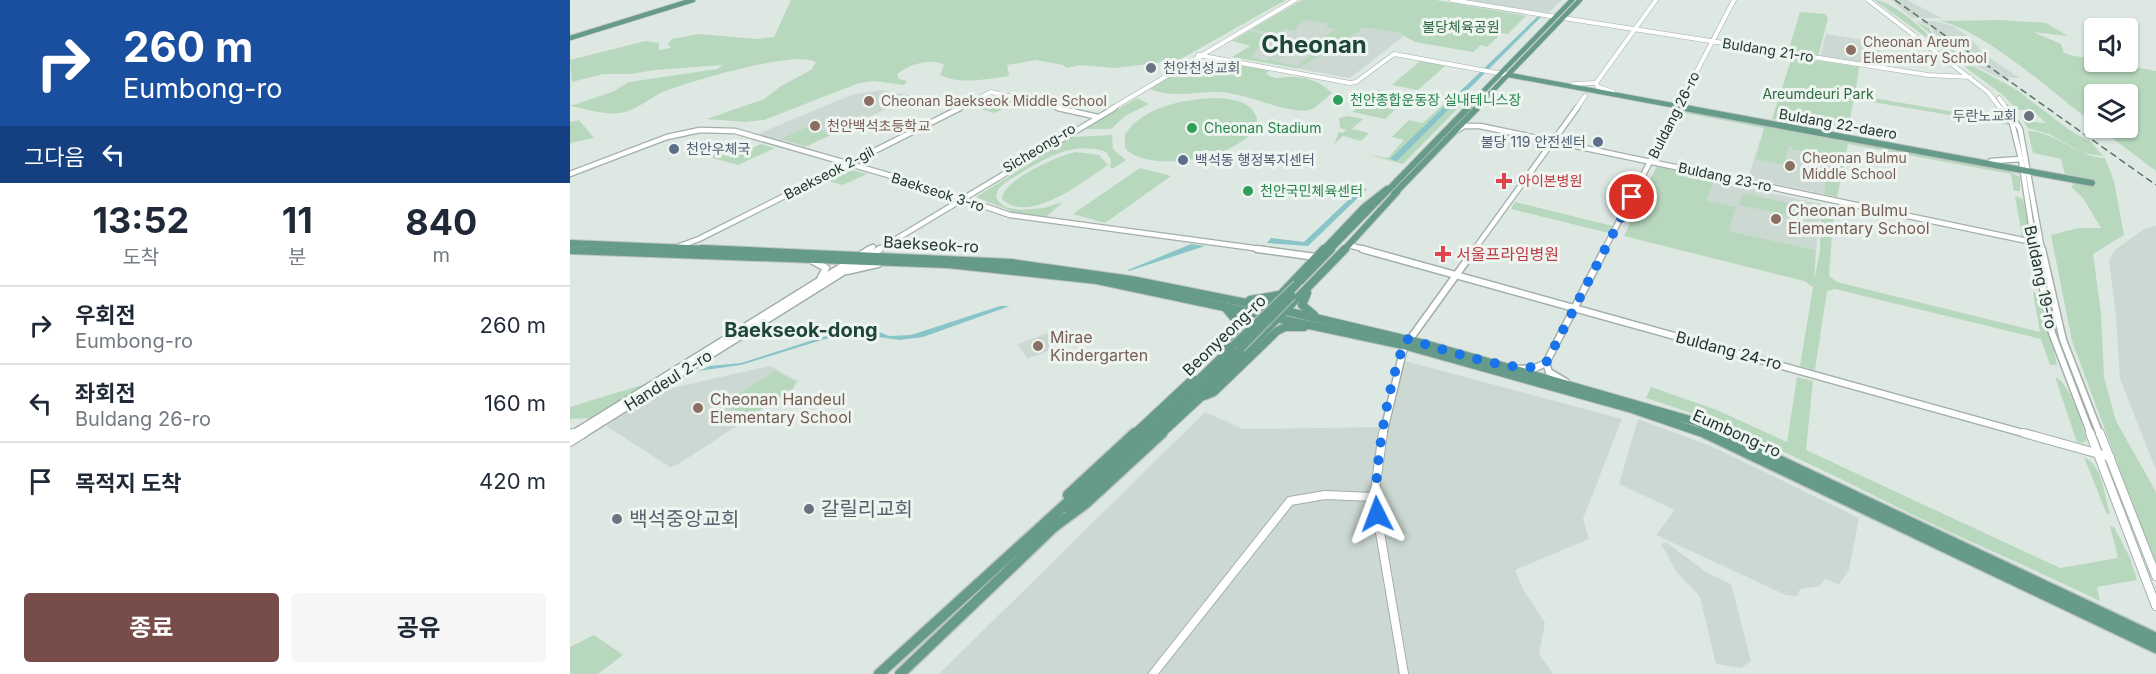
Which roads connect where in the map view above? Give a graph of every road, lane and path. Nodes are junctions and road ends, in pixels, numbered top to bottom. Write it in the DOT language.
graph roads {
  1 [pos="687,0"];
  2 [pos="693,0"];
  3 [pos="1293,0"];
  4 [pos="1452,0"];
  5 [pos="1572,0"];
  6 [pos="1580,0"];
  7 [pos="1656,0"];
  8 [pos="1734,0"];
  9 [pos="1869,0"];
  10 [pos="1556,17"];
  11 [pos="1563,18"];
  12 [pos="1636,29"];
  13 [pos="570,37"];
  14 [pos="1712,41"];
  15 [pos="1198,54"];
  16 [pos="1423,58"];
  17 [pos="1455,64"];
  18 [pos="1498,72"];
  19 [pos="1510,74"];
  20 [pos="1972,77"];
  21 [pos="1596,83"];
  22 [pos="1572,86"];
  23 [pos="1613,93"];
  24 [pos="1585,96"];
  25 [pos="1680,105"];
  26 [pos="1473,112"];
  27 [pos="1095,116"];
  28 [pos="1480,126"];
  29 [pos="2017,128"];
  30 [pos="1454,132"];
  31 [pos="1553,141"];
  32 [pos="2021,159"];
  33 [pos="1968,160"];
  34 [pos="1650,161"];
  35 [pos="1991,161"];
  36 [pos="846,164"];
  37 [pos="2025,169"];
  38 [pos="570,174"];
  39 [pos="2026,180"];
  40 [pos="2092,182"];
  41 [pos="1387,189"];
  42 [pos="1396,192"];
  43 [pos="958,198"];
  44 [pos="699,239"];
  45 [pos="570,243"];
  46 [pos="2037,243"];
  47 [pos="1348,245"];
  48 [pos="673,248"];
  49 [pos="704,248"];
  50 [pos="570,250"];
  51 [pos="1316,257"];
  52 [pos="860,258"];
  53 [pos="806,259"];
  54 [pos="893,262"];
  55 [pos="1456,274"];
  56 [pos="833,277"];
  57 [pos="819,280"];
  58 [pos="1312,284"];
  59 [pos="1300,285"];
  60 [pos="1281,294"];
  61 [pos="1299,298"];
  62 [pos="1223,302"];
  63 [pos="1575,308"];
  64 [pos="1264,311"];
  65 [pos="1283,315"];
  66 [pos="1330,326"];
  67 [pos="1408,340"];
  68 [pos="1254,344"];
  69 [pos="1234,345"];
  70 [pos="1546,363"];
  71 [pos="1517,369"];
  72 [pos="1567,383"];
  73 [pos="1200,398"];
  74 [pos="570,435"];
  75 [pos="570,442"];
  76 [pos="2098,453"];
  77 [pos="2110,457"];
  78 [pos="1374,497"];
  79 [pos="1055,526"];
  80 [pos="2156,576"];
  81 [pos="2156,606"];
  82 [pos="2156,638"];
  83 [pos="2156,648"];
  84 [pos="879,674"];
  85 [pos="900,674"];
  86 [pos="1153,674"];
  87 [pos="1404,674"];
  1 -- 13 [label="main road"];
  2 -- 13 [label="main road"];
  3 -- 15 [label="street, Sicheong-ro"];
  4 -- 10 [label="street"];
  5 -- 10 [label="main road, Beonyeong-ro"];
  6 -- 11 [label="main road, Beonyeong-ro"];
  7 -- 12 [label="street"];
  8 -- 14 [label="street, Buldang 26-ro"];
  9 -- 20 [label="street, Buldang 19-ro"];
  10 -- 11 [label="main road"];
  10 -- 18 [label="main road, Beonyeong-ro"];
  11 -- 12 [label="street, Buldang 21-ro"];
  11 -- 19 [label="main road, Beonyeong-ro"];
  12 -- 14 [label="street, Buldang 21-ro"];
  12 -- 21 [label="street"];
  14 -- 20 [label="street, Buldang 21-ro"];
  14 -- 25 [label="street, Buldang 26-ro"];
  15 -- 16 [label="street"];
  15 -- 16 [label="street"];
  15 -- 27 [label="street, Sicheong-ro"];
  16 -- 17 [label="street"];
  16 -- 17 [label="street"];
  17 -- 18 [label="street"];
  18 -- 19 [label="street"];
  18 -- 41 [label="main road, Beonyeong-ro"];
  19 -- 22 [label="main road, Buldang 22-daero"];
  19 -- 26 [label="main road, Beonyeong-ro"];
  20 -- 29 [label="street, Buldang 19-ro"];
  21 -- 22 [label="street"];
  21 -- 23 [label="street"];
  22 -- 23 [label="main road, Buldang 22-daero"];
  22 -- 24 [label="street"];
  23 -- 24 [label="street"];
  23 -- 25 [label="main road, Buldang 22-daero"];
  24 -- 31 [label="street"];
  25 -- 33 [label="main road, Buldang 22-daero"];
  25 -- 34 [label="street, Buldang 26-ro"];
  25 -- 35 [label="main road, Buldang 22-daero"];
  26 -- 28 [label="street"];
  26 -- 30 [label="main road, Beonyeong-ro"];
  27 -- 36 [label="street, Baekseok 2-gil"];
  27 -- 43 [label="street, Sicheong-ro"];
  28 -- 30 [label="street"];
  28 -- 31 [label="street, Buldang 23-ro"];
  29 -- 32 [label="street, Buldang 19-ro"];
  29 -- 37 [label="street, Buldang 19-ro"];
  30 -- 42 [label="main road, Beonyeong-ro"];
  31 -- 34 [label="street, Buldang 23-ro"];
  31 -- 55 [label="street"];
  32 -- 35 [label="street"];
  32 -- 37 [label="street, Buldang 19-ro"];
  33 -- 37 [label="main road, Buldang 22-daero"];
  33 -- 39 [label="street"];
  34 -- 46 [label="street, Buldang 23-ro"];
  34 -- 63 [label="street, Buldang 26-ro"];
  35 -- 37 [label="main road, Buldang 22-daero"];
  36 -- 38 [label="street, Baekseok 3-ro"];
  36 -- 43 [label="street, Baekseok 3-ro"];
  36 -- 44 [label="street, Baekseok 2-gil"];
  37 -- 39 [label="street, Buldang 19-ro"];
  37 -- 40 [label="main road, Buldang 22-daero"];
  39 -- 46 [label="street, Buldang 19-ro"];
  41 -- 51 [label="main road"];
  41 -- 59 [label="main road, Beonyeong-ro"];
  42 -- 47 [label="main road"];
  42 -- 59 [label="main road, Beonyeong-ro"];
  43 -- 51 [label="street, Baekseok 3-ro"];
  43 -- 52 [label="street, Sicheong-ro"];
  44 -- 48 [label="street, Baekseok 2-gil"];
  44 -- 49 [label="street"];
  45 -- 48 [label="main road, Baekseok-ro"];
  46 -- 76 [label="street, Buldang 19-ro"];
  46 -- 77 [label="street, Buldang 19-ro"];
  47 -- 55 [label="street, Buldang 24-ro"];
  47 -- 58 [label="main road"];
  48 -- 49 [label="main road, Baekseok-ro"];
  49 -- 52 [label="main road, Baekseok-ro"];
  50 -- 53 [label="main road, Baekseok-ro"];
  51 -- 60 [label="main road"];
  52 -- 53 [label="main road, Baekseok-ro"];
  52 -- 54 [label="main road, Baekseok-ro"];
  52 -- 56 [label="street, Handeul 2-ro"];
  52 -- 57 [label="street, Handeul 2-ro"];
  52 -- 62 [label="main road, Baekseok-ro"];
  53 -- 57 [label="street"];
  54 -- 56 [label="street"];
  54 -- 62 [label="main road, Baekseok-ro"];
  55 -- 63 [label="street, Buldang 24-ro"];
  55 -- 67 [label="street"];
  56 -- 75 [label="street, Handeul 2-ro"];
  57 -- 74 [label="street, Handeul 2-ro"];
  58 -- 61 [label="main road"];
  58 -- 66 [label="main road"];
  59 -- 69 [label="main road, Beonyeong-ro, bridge"];
  60 -- 61 [label="main road"];
  60 -- 62 [label="main road"];
  60 -- 64 [label="main road"];
  61 -- 65 [label="main road"];
  62 -- 64 [label="main road, Baekseok-ro"];
  62 -- 69 [label="main road"];
  63 -- 70 [label="street, Buldang 26-ro"];
  63 -- 76 [label="street, Buldang 24-ro"];
  64 -- 65 [label="main road, Baekseok-ro"];
  64 -- 69 [label="main road"];
  65 -- 66 [label="main road, Eumbong-ro"];
  65 -- 68 [label="main road"];
  66 -- 67 [label="main road, Eumbong-ro"];
  66 -- 67 [label="main road, Eumbong-ro"];
  66 -- 73 [label="main road"];
  67 -- 71 [label="main road, Eumbong-ro"];
  67 -- 78 [label="street"];
  67 -- 83 [label="main road, Eumbong-ro"];
  68 -- 69 [label="main road"];
  68 -- 73 [label="main road"];
  69 -- 79 [label="main road, Beonyeong-ro"];
  69 -- 84 [label="main road, Beonyeong-ro"];
  70 -- 71 [label="street"];
  70 -- 72 [label="street"];
  71 -- 72 [label="main road, Eumbong-ro"];
  72 -- 82 [label="main road, Eumbong-ro"];
  73 -- 79 [label="main road"];
  76 -- 77 [label="street, Buldang 24-ro"];
  76 -- 81 [label="street, Buldang 19-ro"];
  77 -- 80 [label="street, Buldang 19-ro"];
  78 -- 86 [label="street"];
  78 -- 87 [label="street"];
  79 -- 85 [label="main road, Beonyeong-ro"];
}
